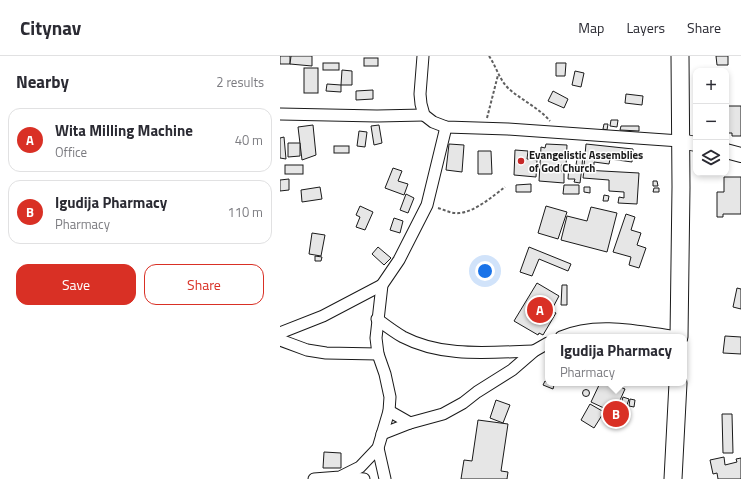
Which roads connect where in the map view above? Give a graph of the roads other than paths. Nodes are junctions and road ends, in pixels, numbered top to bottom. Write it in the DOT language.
graph roads {
  1 [pos="423,56"];
  2 [pos="680,56"];
  3 [pos="280,114"];
  4 [pos="424,115"];
  5 [pos="446,127"];
  6 [pos="688,143"];
  7 [pos="729,152"];
  8 [pos="741,155"];
  9 [pos="382,285"];
  10 [pos="377,319"];
  11 [pos="568,334"];
  12 [pos="656,334"];
  13 [pos="679,334"];
  14 [pos="280,335"];
  15 [pos="545,345"];
  16 [pos="534,351"];
  17 [pos="378,354"];
  18 [pos="678,386"];
  19 [pos="388,411"];
  20 [pos="410,423"];
  21 [pos="382,434"];
  22 [pos="378,448"];
  23 [pos="340,477"];
  24 [pos="314,479"];
  25 [pos="364,479"];
  26 [pos="384,479"];
  27 [pos="673,479"];
  1 -- 4 [label="street"];
  2 -- 6 [label="main road"];
  3 -- 4 [label="street"];
  4 -- 5 [label="street"];
  5 -- 6 [label="street"];
  5 -- 9 [label="street"];
  6 -- 13 [label="main road"];
  7 -- 8 [label="street"];
  9 -- 10 [label="street"];
  9 -- 14 [label="street"];
  10 -- 16 [label="street"];
  10 -- 17 [label="street"];
  11 -- 12 [label="street"];
  14 -- 17 [label="street"];
  15 -- 16 [label="street"];
  16 -- 20 [label="street"];
  17 -- 19 [label="street"];
  18 -- 27 [label="main road"];
  19 -- 20 [label="street"];
  19 -- 21 [label="street"];
  20 -- 21 [label="street"];
  21 -- 22 [label="street"];
  22 -- 23 [label="street"];
  22 -- 26 [label="street"];
  23 -- 24 [label="street"];
  23 -- 25 [label="street"];
}
